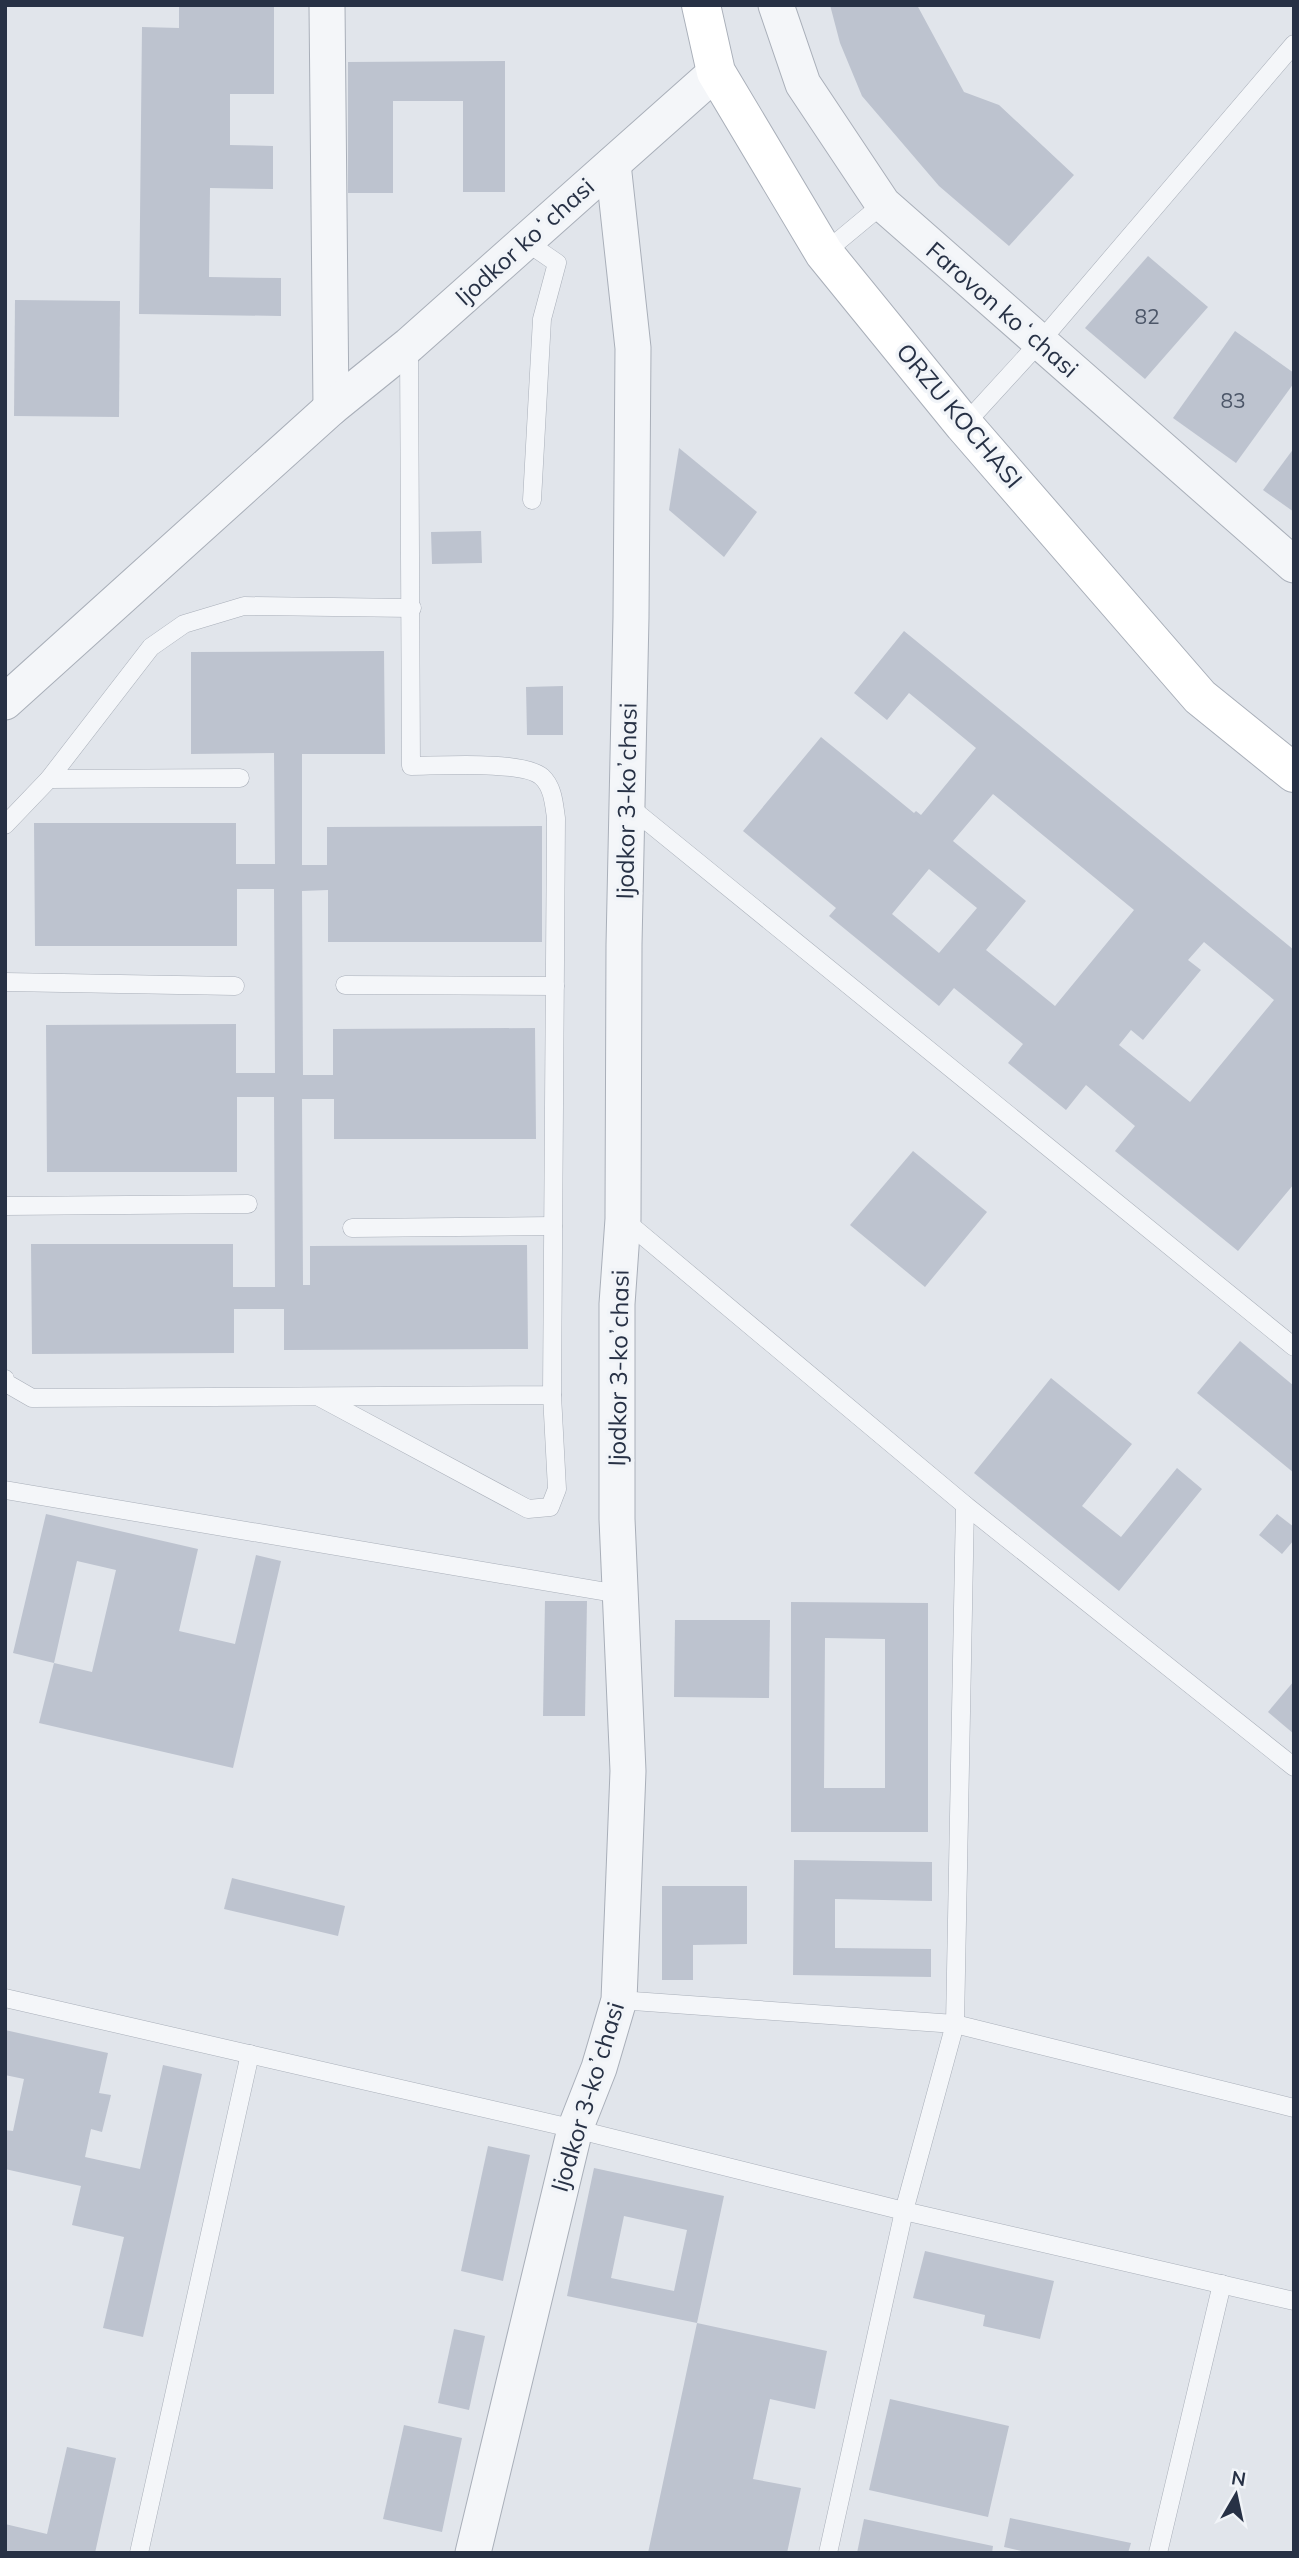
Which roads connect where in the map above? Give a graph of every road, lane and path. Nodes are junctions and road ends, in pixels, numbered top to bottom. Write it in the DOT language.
graph roads {
  1 [pos="327,5"];
  2 [pos="701,5"];
  3 [pos="776,5"];
  4 [pos="1294,44"];
  5 [pos="716,72"];
  6 [pos="613,164"];
  7 [pos="883,204"];
  8 [pos="526,240"];
  9 [pos="824,253"];
  10 [pos="1040,343"];
  11 [pos="409,345"];
  12 [pos="331,408"];
  13 [pos="964,425"];
  14 [pos="532,500"];
  15 [pos="1294,565"];
  16 [pos="412,608"];
  17 [pos="5,702"];
  18 [pos="1294,773"];
  19 [pos="48,779"];
  20 [pos="240,779"];
  21 [pos="626,804"];
  22 [pos="5,825"];
  23 [pos="5,982"];
  24 [pos="345,985"];
  25 [pos="235,986"];
  26 [pos="555,986"];
  27 [pos="248,1204"];
  28 [pos="5,1206"];
  29 [pos="623,1219"];
  30 [pos="553,1226"];
  31 [pos="352,1228"];
  32 [pos="1294,1347"];
  33 [pos="5,1379"];
  34 [pos="552,1395"];
  35 [pos="318,1396"];
  36 [pos="5,1490"];
  37 [pos="965,1505"];
  38 [pos="619,1594"];
  39 [pos="1294,1767"];
  40 [pos="5,1998"];
  41 [pos="619,2000"];
  42 [pos="955,2024"];
  43 [pos="250,2054"];
  44 [pos="1294,2108"];
  45 [pos="575,2129"];
  46 [pos="904,2211"];
  47 [pos="1222,2284"];
  48 [pos="1294,2301"];
  49 [pos="139,2553"];
  50 [pos="473,2553"];
  51 [pos="828,2553"];
  52 [pos="1158,2553"];
  1 -- 12 [label="street"];
  2 -- 5 [label="main road, ORZU KOCHASI"];
  3 -- 7 [label="street, Farovon koʻchasi"];
  4 -- 10 [label="lane"];
  5 -- 6 [label="street, Ijodkor koʻchasi"];
  5 -- 9 [label="main road, ORZU KOCHASI"];
  6 -- 8 [label="street, Ijodkor koʻchasi"];
  6 -- 21 [label="street, Ijodkor 3-koʼchasi"];
  7 -- 9 [label="lane"];
  7 -- 10 [label="street, Farovon koʻchasi"];
  8 -- 11 [label="street, Ijodkor koʻchasi"];
  8 -- 14 [label="lane"];
  9 -- 13 [label="main road, ORZU KOCHASI"];
  10 -- 13 [label="lane"];
  10 -- 15 [label="street, Farovon koʻchasi"];
  11 -- 12 [label="street, Ijodkor koʻchasi"];
  11 -- 16 [label="lane"];
  12 -- 17 [label="street, Ijodkor koʻchasi"];
  13 -- 18 [label="main road, ORZU KOCHASI"];
  16 -- 19 [label="lane"];
  16 -- 26 [label="lane"];
  19 -- 20 [label="lane"];
  19 -- 22 [label="lane"];
  21 -- 29 [label="street, Ijodkor 3-koʼchasi"];
  21 -- 32 [label="lane"];
  23 -- 25 [label="lane"];
  24 -- 26 [label="lane"];
  26 -- 30 [label="lane"];
  27 -- 28 [label="lane"];
  29 -- 37 [label="lane"];
  29 -- 38 [label="street, Ijodkor 3-koʼchasi"];
  30 -- 31 [label="lane"];
  30 -- 34 [label="lane"];
  33 -- 35 [label="lane"];
  34 -- 35 [label="lane"];
  34 -- 35 [label="lane"];
  36 -- 38 [label="lane"];
  37 -- 39 [label="lane"];
  37 -- 42 [label="lane"];
  38 -- 41 [label="street, Ijodkor 3-koʼchasi"];
  40 -- 43 [label="lane"];
  41 -- 42 [label="lane"];
  41 -- 45 [label="street, Ijodkor 3-koʼchasi"];
  42 -- 44 [label="lane"];
  42 -- 46 [label="lane"];
  43 -- 45 [label="lane"];
  43 -- 49 [label="lane"];
  45 -- 46 [label="lane"];
  45 -- 50 [label="street, Ijodkor 3-koʼchasi"];
  46 -- 47 [label="lane"];
  46 -- 51 [label="lane"];
  47 -- 48 [label="lane"];
  47 -- 52 [label="lane"];
}
